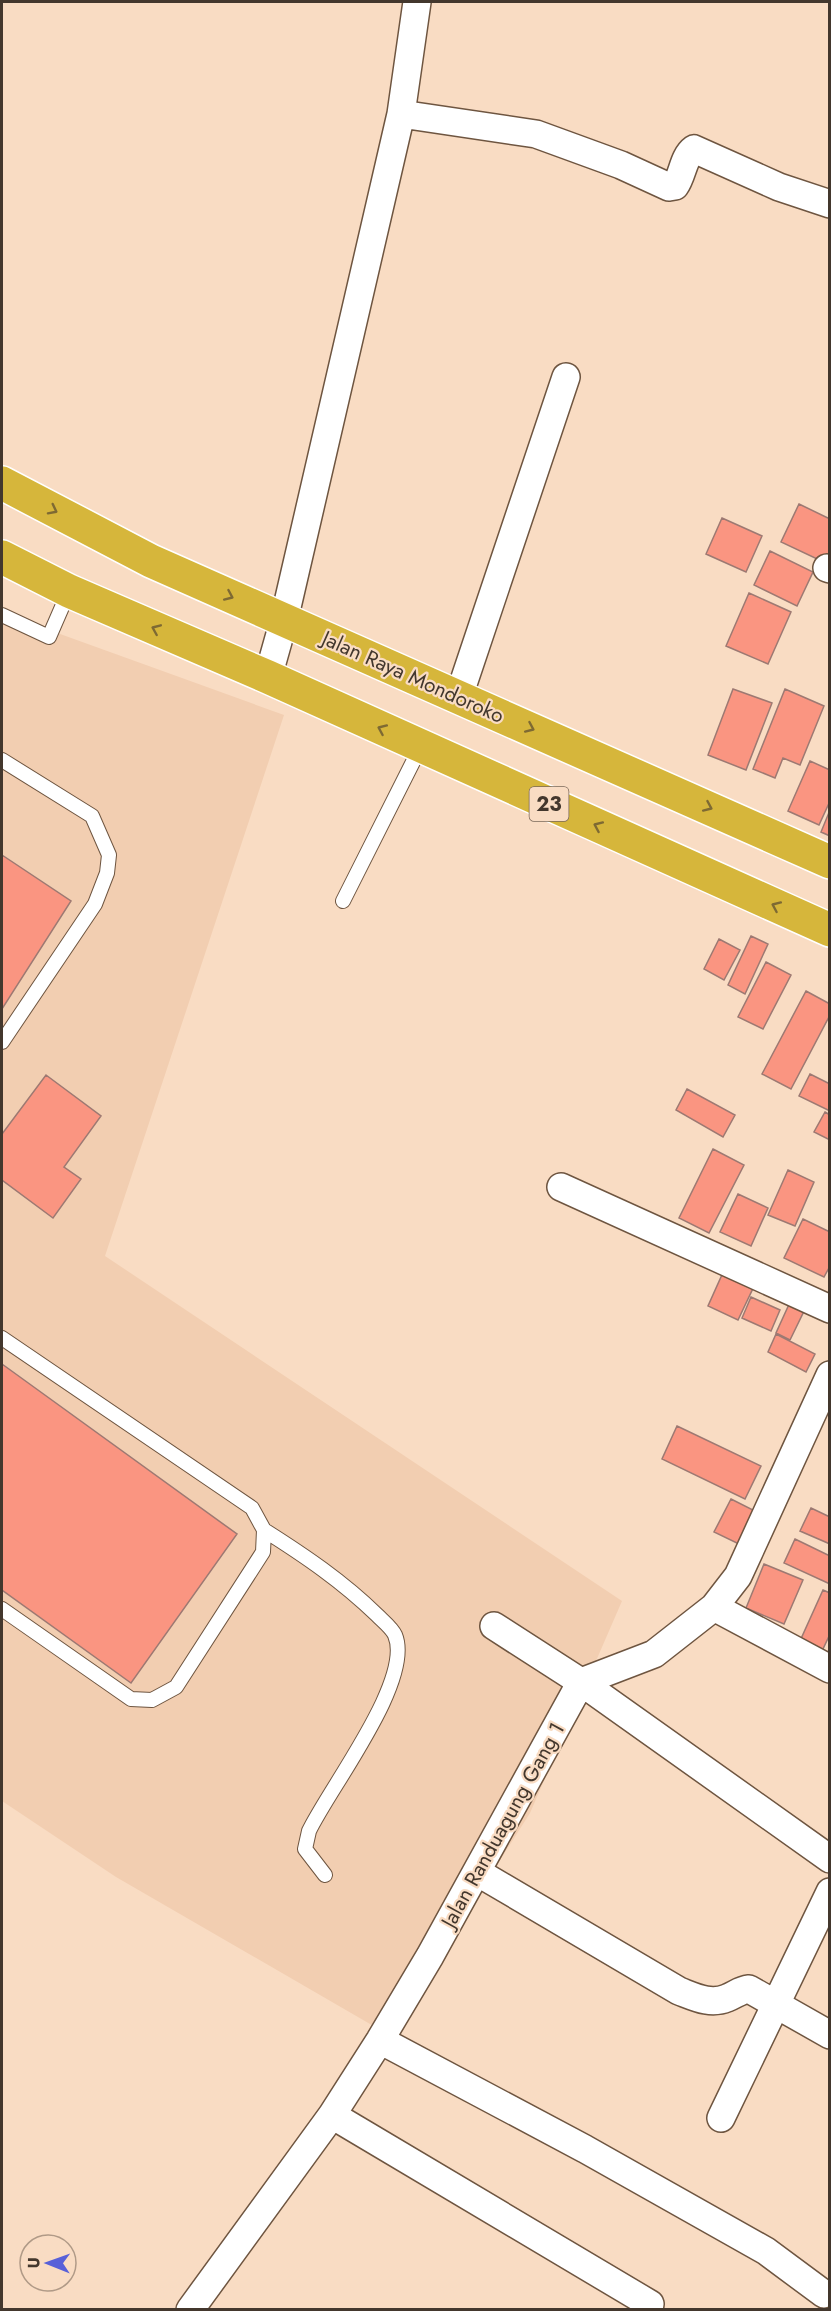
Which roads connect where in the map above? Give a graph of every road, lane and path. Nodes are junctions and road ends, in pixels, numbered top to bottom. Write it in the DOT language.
graph roads {
  1 [pos="417,2"];
  2 [pos="401,114"];
  3 [pos="830,204"];
  4 [pos="566,377"];
  5 [pos="2,483"];
  6 [pos="2,557"];
  7 [pos="69,591"];
  8 [pos="2,615"];
  9 [pos="284,620"];
  10 [pos="268,677"];
  11 [pos="459,696"];
  12 [pos="421,746"];
  13 [pos="2,760"];
  14 [pos="830,862"];
  15 [pos="343,901"];
  16 [pos="830,930"];
  17 [pos="2,1042"];
  18 [pos="561,1187"];
  19 [pos="830,1309"];
  20 [pos="2,1338"];
  21 [pos="830,1375"];
  22 [pos="264,1530"];
  23 [pos="714,1607"];
  24 [pos="2,1609"];
  25 [pos="494,1626"];
  26 [pos="830,1669"];
  27 [pos="581,1682"];
  28 [pos="830,1859"];
  29 [pos="477,1872"];
  30 [pos="324,1875"];
  31 [pos="830,1893"];
  32 [pos="776,2007"];
  33 [pos="830,2035"];
  34 [pos="380,2040"];
  35 [pos="332,2115"];
  36 [pos="721,2118"];
  37 [pos="824,2294"];
  38 [pos="650,2304"];
  39 [pos="190,2310"];
  1 -- 2 [label="street"];
  2 -- 3 [label="street"];
  2 -- 9 [label="street"];
  4 -- 11 [label="street"];
  5 -- 9 [label="highway, Jalan Raya Mondoroko, one-way"];
  6 -- 7 [label="highway, 23"];
  7 -- 8 [label="lane"];
  10 -- 7 [label="highway, 23, one-way"];
  9 -- 10 [label="street"];
  9 -- 11 [label="highway, Jalan Raya Mondoroko"];
  12 -- 10 [label="highway, 23, one-way"];
  11 -- 14 [label="highway, Jalan Raya Mondoroko, one-way"];
  12 -- 15 [label="lane"];
  16 -- 12 [label="highway, 23, one-way"];
  13 -- 17 [label="lane"];
  18 -- 19 [label="street"];
  20 -- 22 [label="lane"];
  21 -- 23 [label="street"];
  22 -- 24 [label="lane"];
  22 -- 30 [label="lane"];
  23 -- 26 [label="street"];
  23 -- 27 [label="street"];
  25 -- 27 [label="street"];
  27 -- 28 [label="street"];
  27 -- 29 [label="street, Jalan Randuagung Gang 1"];
  29 -- 32 [label="street"];
  29 -- 34 [label="street, Jalan Randuagung Gang 1"];
  31 -- 32 [label="street"];
  32 -- 33 [label="street"];
  32 -- 36 [label="street"];
  34 -- 35 [label="street, Jalan Randuagung Gang 1"];
  34 -- 37 [label="street"];
  35 -- 38 [label="street"];
  35 -- 39 [label="street, Jalan Randuagung Gang 1"];
}
